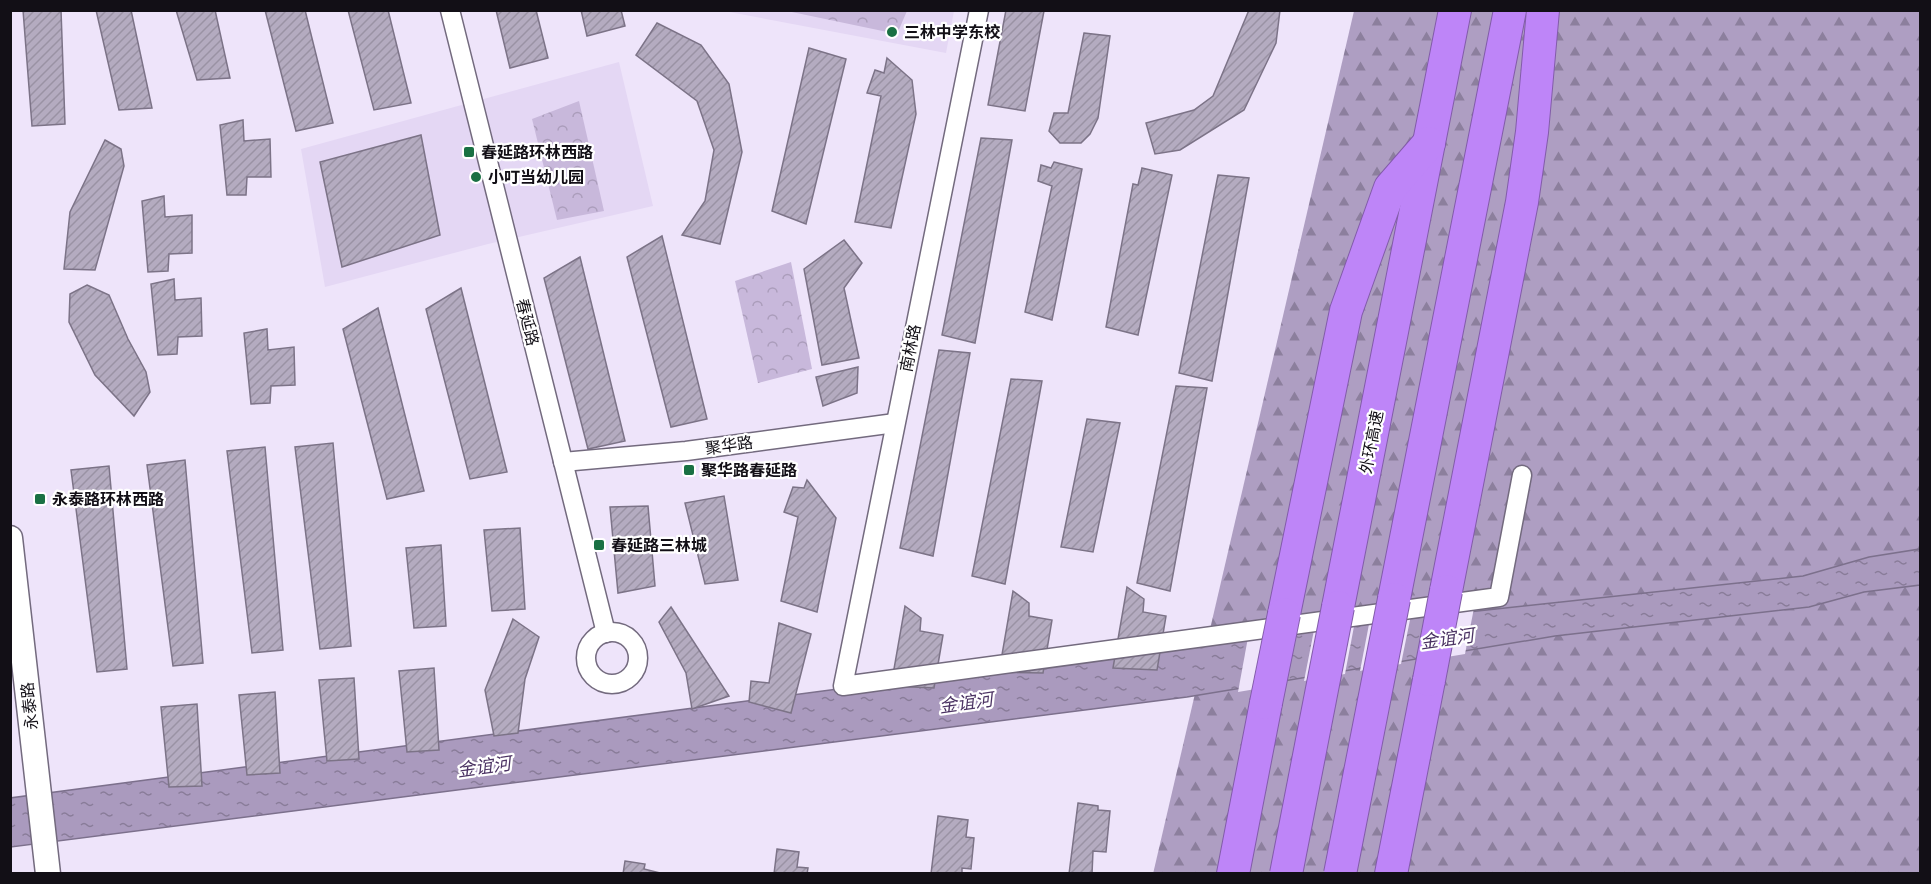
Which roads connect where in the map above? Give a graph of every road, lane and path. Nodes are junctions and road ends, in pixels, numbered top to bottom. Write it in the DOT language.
graph roads {
  1 [pos="450,10"];
  2 [pos="978,10"];
  3 [pos="1455,10"];
  4 [pos="1510,10"];
  5 [pos="1543,10"];
  6 [pos="1430,143"];
  7 [pos="895,423"];
  8 [pos="563,462"];
  9 [pos="1522,476"];
  10 [pos="10,538"];
  11 [pos="606,633"];
  12 [pos="48,873"];
  13 [pos="1233,873"];
  14 [pos="1286,873"];
  15 [pos="1340,873"];
  16 [pos="1391,873"];
  1 -- 8 [label="street, 春延路"];
  2 -- 7 [label="street, 南林路"];
  3 -- 6 [label="highway, 外环高速"];
  4 -- 15 [label="highway, bridge"];
  5 -- 16 [label="highway, bridge"];
  6 -- 13 [label="highway, bridge"];
  6 -- 14 [label="highway, 外环高速, bridge"];
  7 -- 8 [label="street, 聚华路"];
  7 -- 9 [label="street, 南林路"];
  8 -- 11 [label="street, 春延路"];
  10 -- 12 [label="street, 永泰路"];
}
